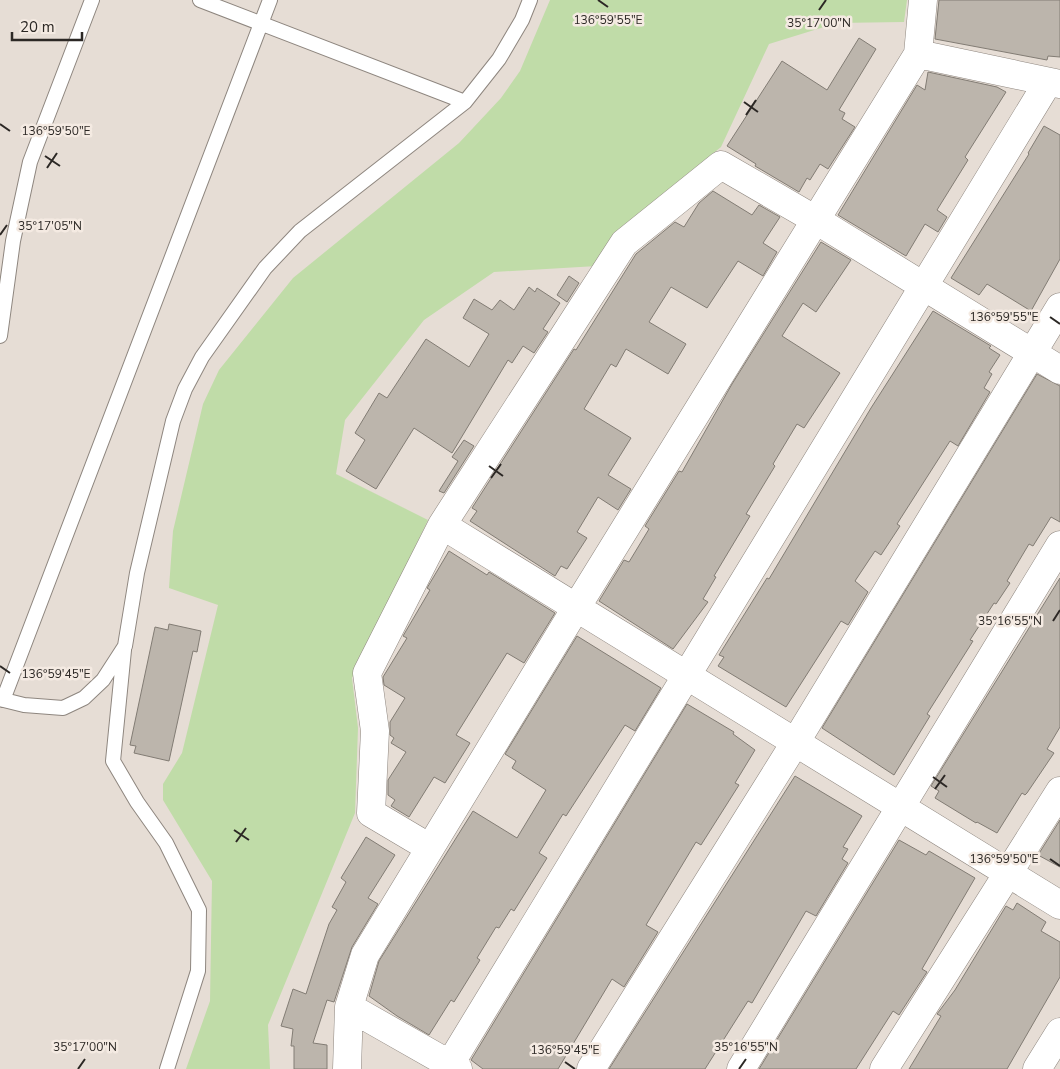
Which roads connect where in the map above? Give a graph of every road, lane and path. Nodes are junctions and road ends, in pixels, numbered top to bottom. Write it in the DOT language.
graph roads {
  1 [pos="92,0"];
  2 [pos="200,0"];
  3 [pos="270,0"];
  4 [pos="530,0"];
  5 [pos="923,0"];
  6 [pos="261,24"];
  7 [pos="918,54"];
  8 [pos="1054,83"];
  9 [pos="465,102"];
  10 [pos="816,220"];
  11 [pos="924,288"];
  12 [pos="1060,307"];
  13 [pos="0,336"];
  14 [pos="1033,354"];
  15 [pos="1060,370"];
  16 [pos="442,525"];
  17 [pos="1060,545"];
  18 [pos="576,608"];
  19 [pos="125,646"];
  20 [pos="687,675"];
  21 [pos="2,699"];
  22 [pos="795,743"];
  23 [pos="1060,791"];
  24 [pos="900,806"];
  25 [pos="430,848"];
  26 [pos="1009,874"];
  27 [pos="1060,905"];
  28 [pos="349,1007"];
  29 [pos="1060,1032"];
  30 [pos="454,1067"];
  31 [pos="167,1069"];
  32 [pos="347,1069"];
  33 [pos="591,1069"];
  34 [pos="740,1069"];
  35 [pos="884,1069"];
  36 [pos="1037,1069"];
  1 -- 13 [label="lane"];
  2 -- 6 [label="lane"];
  3 -- 6 [label="lane"];
  4 -- 9 [label="lane"];
  5 -- 7 [label="street"];
  6 -- 9 [label="lane"];
  6 -- 21 [label="lane"];
  7 -- 8 [label="street"];
  7 -- 10 [label="street"];
  8 -- 11 [label="street"];
  9 -- 19 [label="lane"];
  10 -- 11 [label="street"];
  10 -- 16 [label="street"];
  10 -- 18 [label="street"];
  11 -- 14 [label="street"];
  11 -- 20 [label="street"];
  12 -- 14 [label="street"];
  14 -- 15 [label="street"];
  14 -- 22 [label="street"];
  16 -- 18 [label="street"];
  16 -- 25 [label="street"];
  17 -- 24 [label="street"];
  18 -- 20 [label="street"];
  18 -- 25 [label="street"];
  19 -- 21 [label="lane"];
  19 -- 31 [label="lane"];
  20 -- 22 [label="street"];
  20 -- 30 [label="street"];
  22 -- 24 [label="street"];
  22 -- 33 [label="street"];
  23 -- 26 [label="street"];
  24 -- 26 [label="street"];
  24 -- 34 [label="street"];
  25 -- 28 [label="street"];
  26 -- 27 [label="street"];
  26 -- 35 [label="street"];
  28 -- 30 [label="street"];
  28 -- 32 [label="street"];
  29 -- 36 [label="street"];
}
